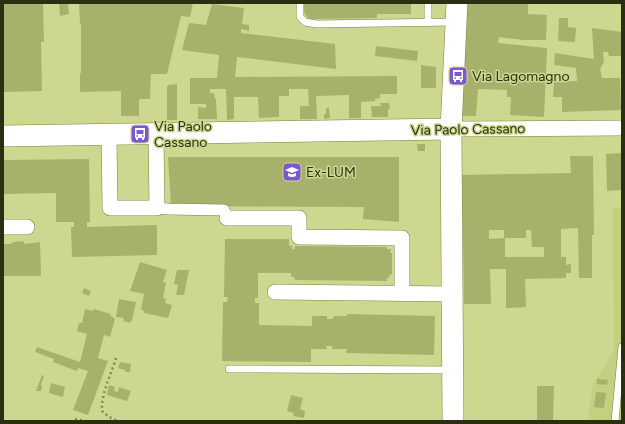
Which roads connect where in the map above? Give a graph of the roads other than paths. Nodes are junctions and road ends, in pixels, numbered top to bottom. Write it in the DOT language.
graph roads {
  1 [pos="300,3"];
  2 [pos="428,3"];
  3 [pos="456,12"];
  4 [pos="428,23"];
  5 [pos="622,128"];
  6 [pos="451,129"];
  7 [pos="156,133"];
  8 [pos="109,134"];
  9 [pos="3,136"];
  10 [pos="157,208"];
  11 [pos="227,218"];
  12 [pos="3,227"];
  13 [pos="27,227"];
  14 [pos="275,292"];
  15 [pos="402,293"];
  16 [pos="453,294"];
  17 [pos="622,347"];
  18 [pos="229,369"];
  19 [pos="453,370"];
  20 [pos="453,421"];
  21 [pos="615,421"];
  1 -- 4 [label="lane"];
  2 -- 4 [label="lane"];
  3 -- 4 [label="lane"];
  3 -- 6 [label="main road"];
  5 -- 6 [label="street, Via Paolo Cassano"];
  6 -- 7 [label="main road, Via Paolo Cassano"];
  6 -- 16 [label="main road"];
  7 -- 8 [label="main road, Via Paolo Cassano"];
  7 -- 10 [label="street"];
  8 -- 9 [label="main road, Via Paolo Cassano"];
  8 -- 10 [label="street"];
  10 -- 11 [label="street"];
  11 -- 15 [label="street"];
  12 -- 13 [label="street"];
  14 -- 15 [label="street"];
  15 -- 16 [label="street"];
  16 -- 19 [label="main road"];
  17 -- 21 [label="lane"];
  18 -- 19 [label="lane"];
  19 -- 20 [label="main road"];
}
